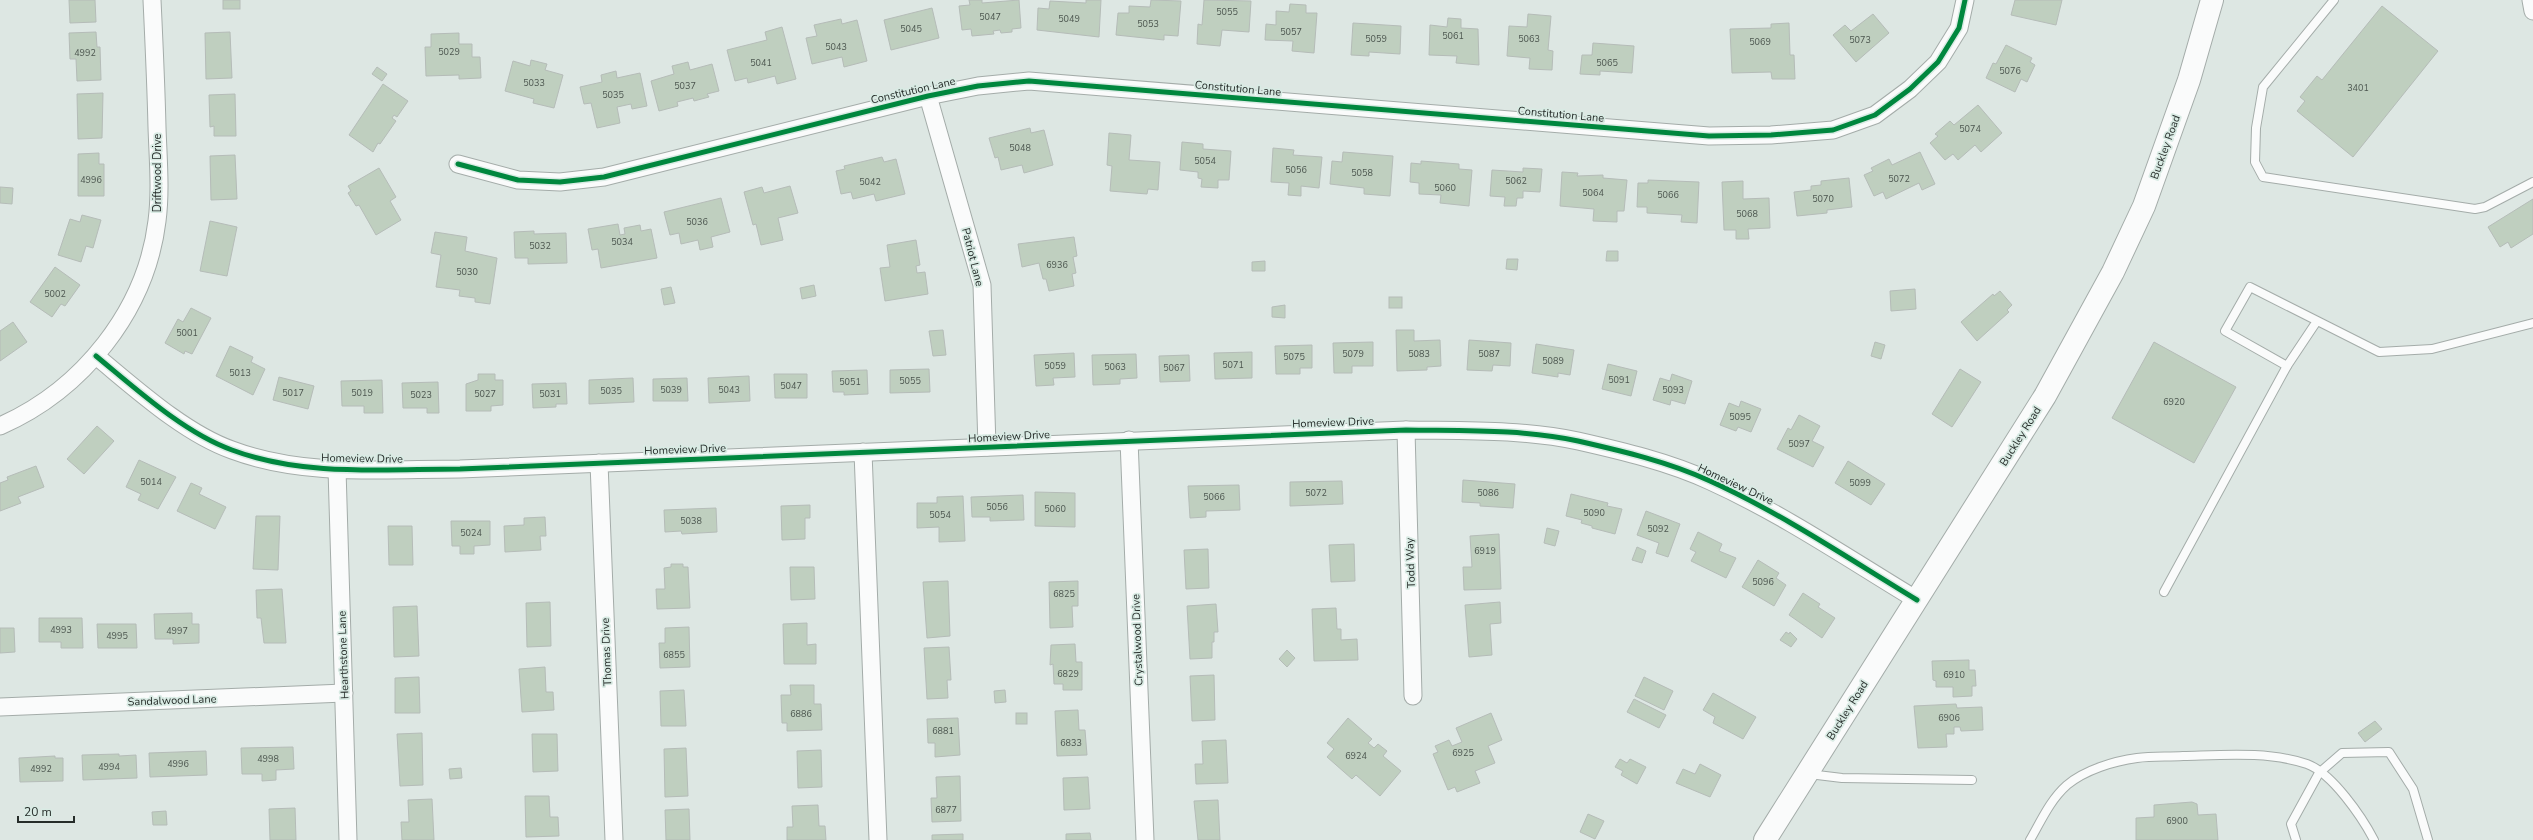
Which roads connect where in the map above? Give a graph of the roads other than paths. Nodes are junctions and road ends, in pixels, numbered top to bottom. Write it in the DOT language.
graph roads {
  1 [pos="152,0"];
  2 [pos="1965,0"];
  3 [pos="2212,0"];
  4 [pos="2334,0"];
  5 [pos="2531,0"];
  6 [pos="2533,11"];
  7 [pos="928,96"];
  8 [pos="458,164"];
  9 [pos="2533,182"];
  10 [pos="2317,321"];
  11 [pos="2533,323"];
  12 [pos="96,356"];
  13 [pos="2287,366"];
  14 [pos="0,426"];
  15 [pos="1406,430"];
  16 [pos="1129,440"];
  17 [pos="986,447"];
  18 [pos="863,452"];
  19 [pos="599,463"];
  20 [pos="337,470"];
  21 [pos="2164,592"];
  22 [pos="1917,600"];
  23 [pos="344,693"];
  24 [pos="1414,696"];
  25 [pos="0,707"];
  26 [pos="2319,773"];
  27 [pos="1806,774"];
  28 [pos="1972,780"];
  29 [pos="348,840"];
  30 [pos="614,840"];
  31 [pos="878,840"];
  32 [pos="1144,840"];
  33 [pos="1765,840"];
  34 [pos="2030,840"];
  35 [pos="2296,840"];
  36 [pos="2374,840"];
  37 [pos="2428,840"];
  1 -- 12 [label="street, Driftwood Drive"];
  2 -- 7 [label="street, Constitution Lane"];
  3 -- 22 [label="street, Buckley Road"];
  4 -- 9 [label="lane"];
  5 -- 6 [label="street"];
  7 -- 8 [label="street, Constitution Lane"];
  7 -- 17 [label="street, Patriot Lane"];
  10 -- 11 [label="lane"];
  10 -- 13 [label="lane"];
  10 -- 13 [label="lane"];
  12 -- 14 [label="street, Driftwood Drive"];
  12 -- 20 [label="street, Homeview Drive"];
  13 -- 21 [label="lane"];
  15 -- 16 [label="street, Homeview Drive"];
  15 -- 22 [label="street, Homeview Drive"];
  15 -- 24 [label="street, Todd Way"];
  16 -- 17 [label="street, Homeview Drive"];
  16 -- 32 [label="street, Crystalwood Drive"];
  17 -- 18 [label="street, Homeview Drive"];
  18 -- 19 [label="street, Homeview Drive"];
  18 -- 31 [label="street"];
  19 -- 20 [label="street, Homeview Drive"];
  19 -- 30 [label="street, Thomas Drive"];
  20 -- 23 [label="street, Hearthstone Lane"];
  22 -- 27 [label="street, Buckley Road"];
  23 -- 25 [label="street, Sandalwood Lane"];
  23 -- 29 [label="street, Hearthstone Lane"];
  26 -- 34 [label="lane"];
  26 -- 35 [label="lane"];
  26 -- 36 [label="lane"];
  26 -- 37 [label="lane"];
  27 -- 28 [label="lane"];
  27 -- 33 [label="street, Buckley Road"];
}
